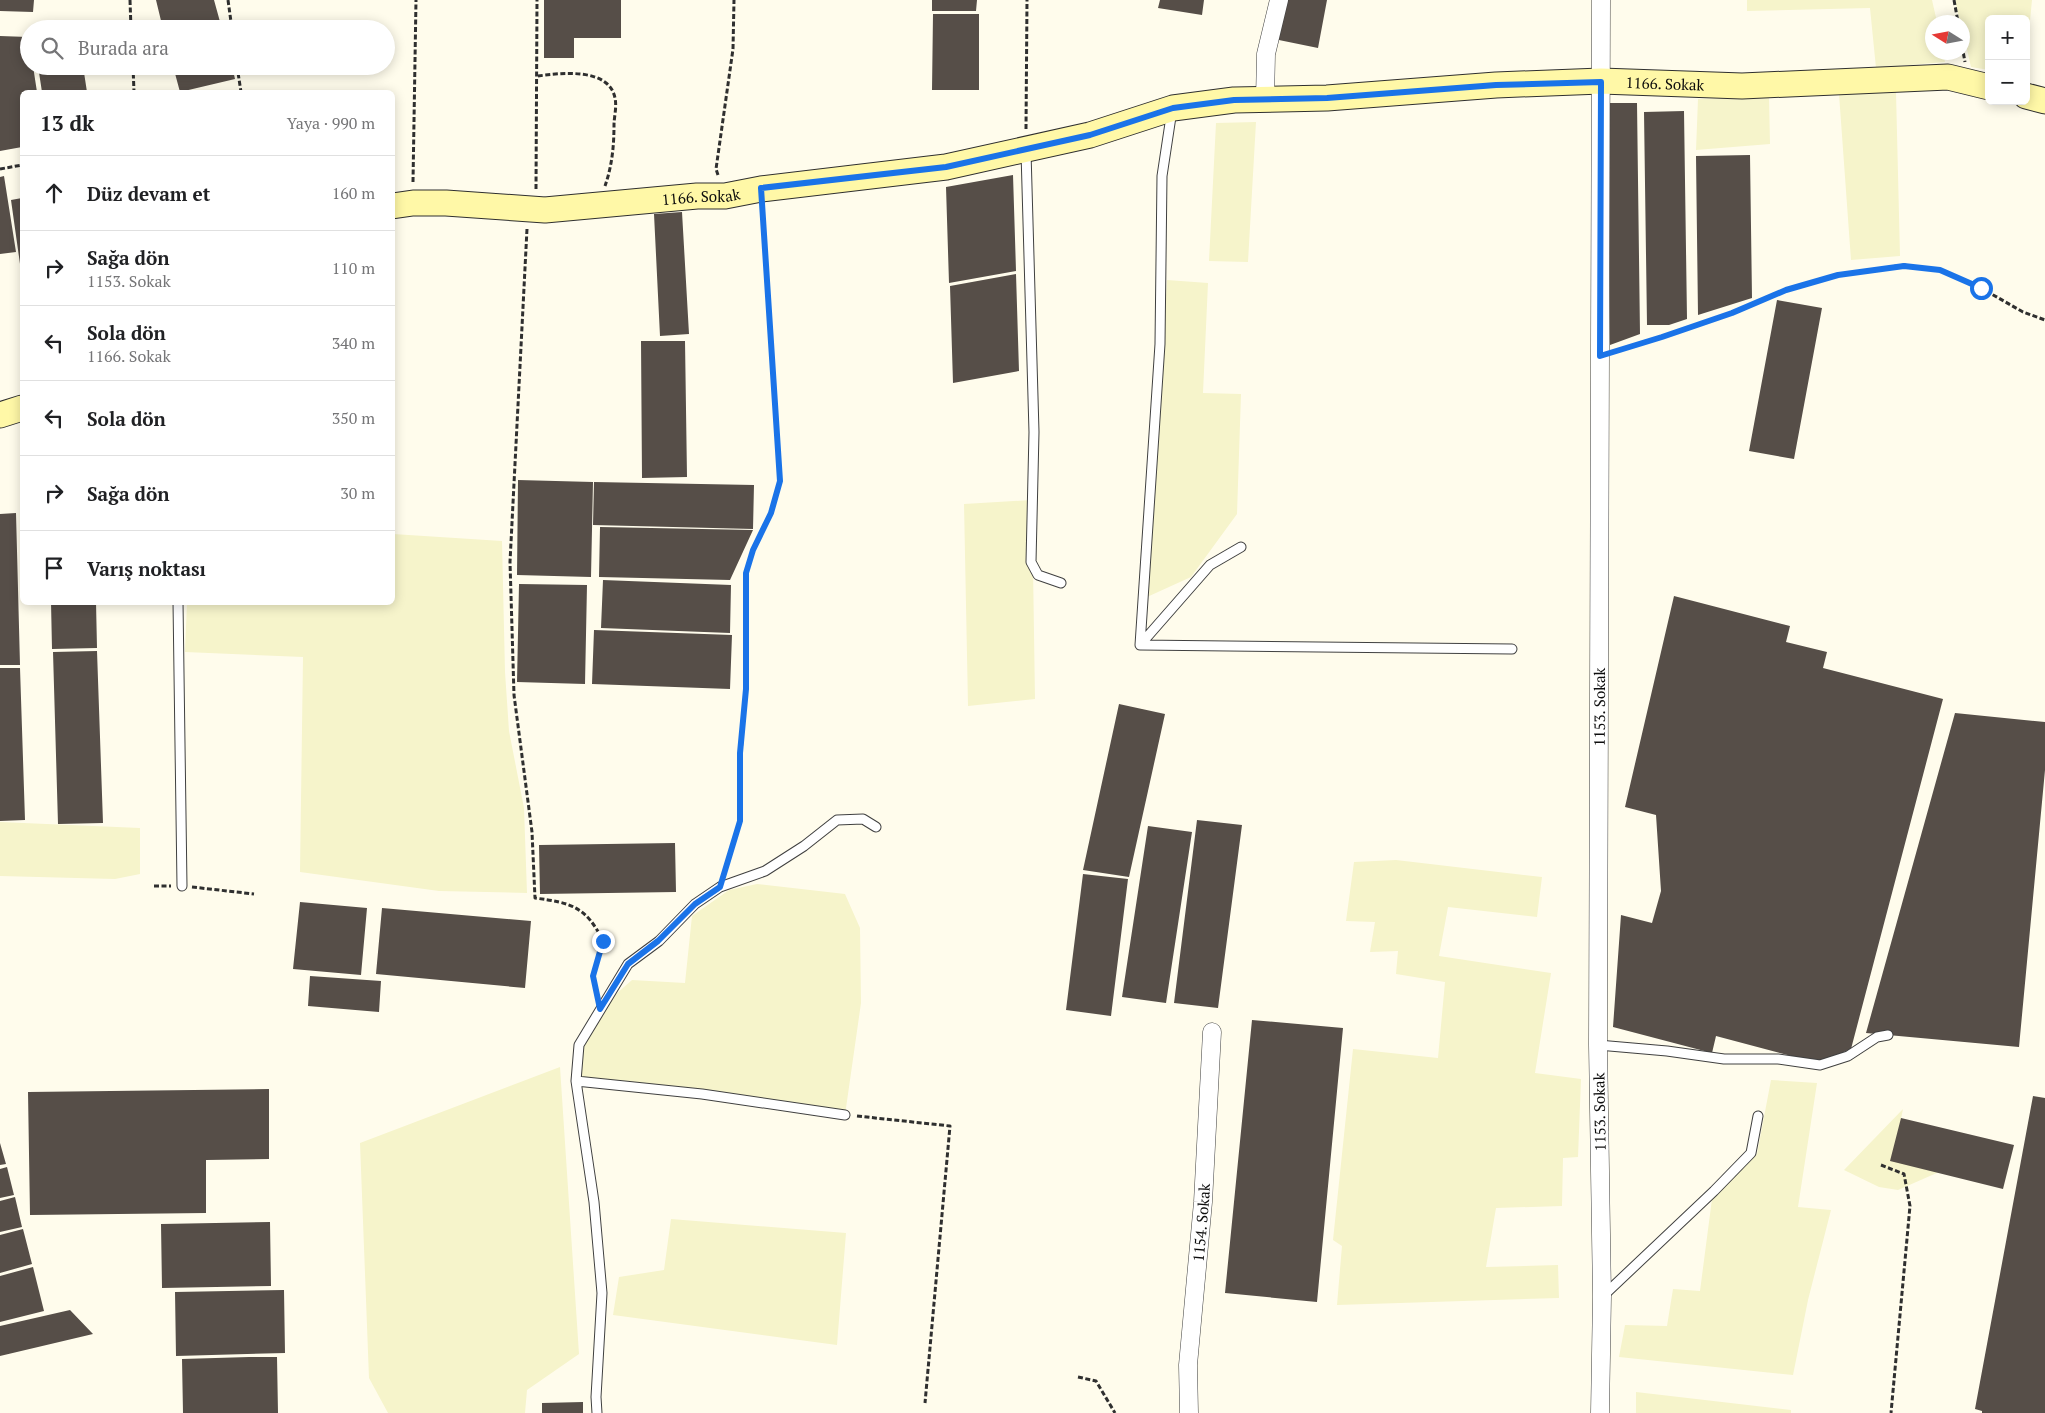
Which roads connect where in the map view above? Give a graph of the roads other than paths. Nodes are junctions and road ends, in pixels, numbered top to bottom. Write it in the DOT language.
graph roads {
  1 [pos="1279,0"];
  2 [pos="1601,0"];
  3 [pos="1601,82"];
  4 [pos="1985,86"];
  5 [pos="2030,97"];
  6 [pos="1265,99"];
  7 [pos="2045,100"];
  8 [pos="1173,108"];
  9 [pos="1026,149"];
  10 [pos="402,204"];
  11 [pos="20,409"];
  12 [pos="0,415"];
  13 [pos="1241,547"];
  14 [pos="1061,583"];
  15 [pos="178,605"];
  16 [pos="1140,645"];
  17 [pos="1512,649"];
  18 [pos="876,827"];
  19 [pos="182,886"];
  20 [pos="1212,1032"];
  21 [pos="1888,1036"];
  22 [pos="1598,1045"];
  23 [pos="576,1082"];
  24 [pos="846,1115"];
  25 [pos="1758,1116"];
  26 [pos="1602,1296"];
  27 [pos="597,1413"];
  28 [pos="1189,1413"];
  29 [pos="1600,1413"];
  1 -- 6 [label="street"];
  2 -- 3 [label="street, 1153. Sokak"];
  3 -- 4 [label="street, 1166. Sokak"];
  3 -- 6 [label="street, 1166. Sokak"];
  3 -- 22 [label="street, 1153. Sokak"];
  5 -- 7 [label="street"];
  6 -- 8 [label="street, 1166. Sokak"];
  8 -- 9 [label="street, 1166. Sokak"];
  8 -- 16 [label="lane"];
  9 -- 10 [label="street, 1166. Sokak"];
  9 -- 14 [label="lane"];
  11 -- 12 [label="street"];
  13 -- 16 [label="lane"];
  15 -- 19 [label="lane"];
  16 -- 17 [label="lane"];
  18 -- 23 [label="lane"];
  20 -- 28 [label="street, 1154. Sokak"];
  21 -- 22 [label="lane"];
  22 -- 26 [label="street, 1153. Sokak"];
  23 -- 24 [label="lane"];
  23 -- 27 [label="lane"];
  25 -- 26 [label="lane"];
  26 -- 29 [label="street, 1153. Sokak"];
}
